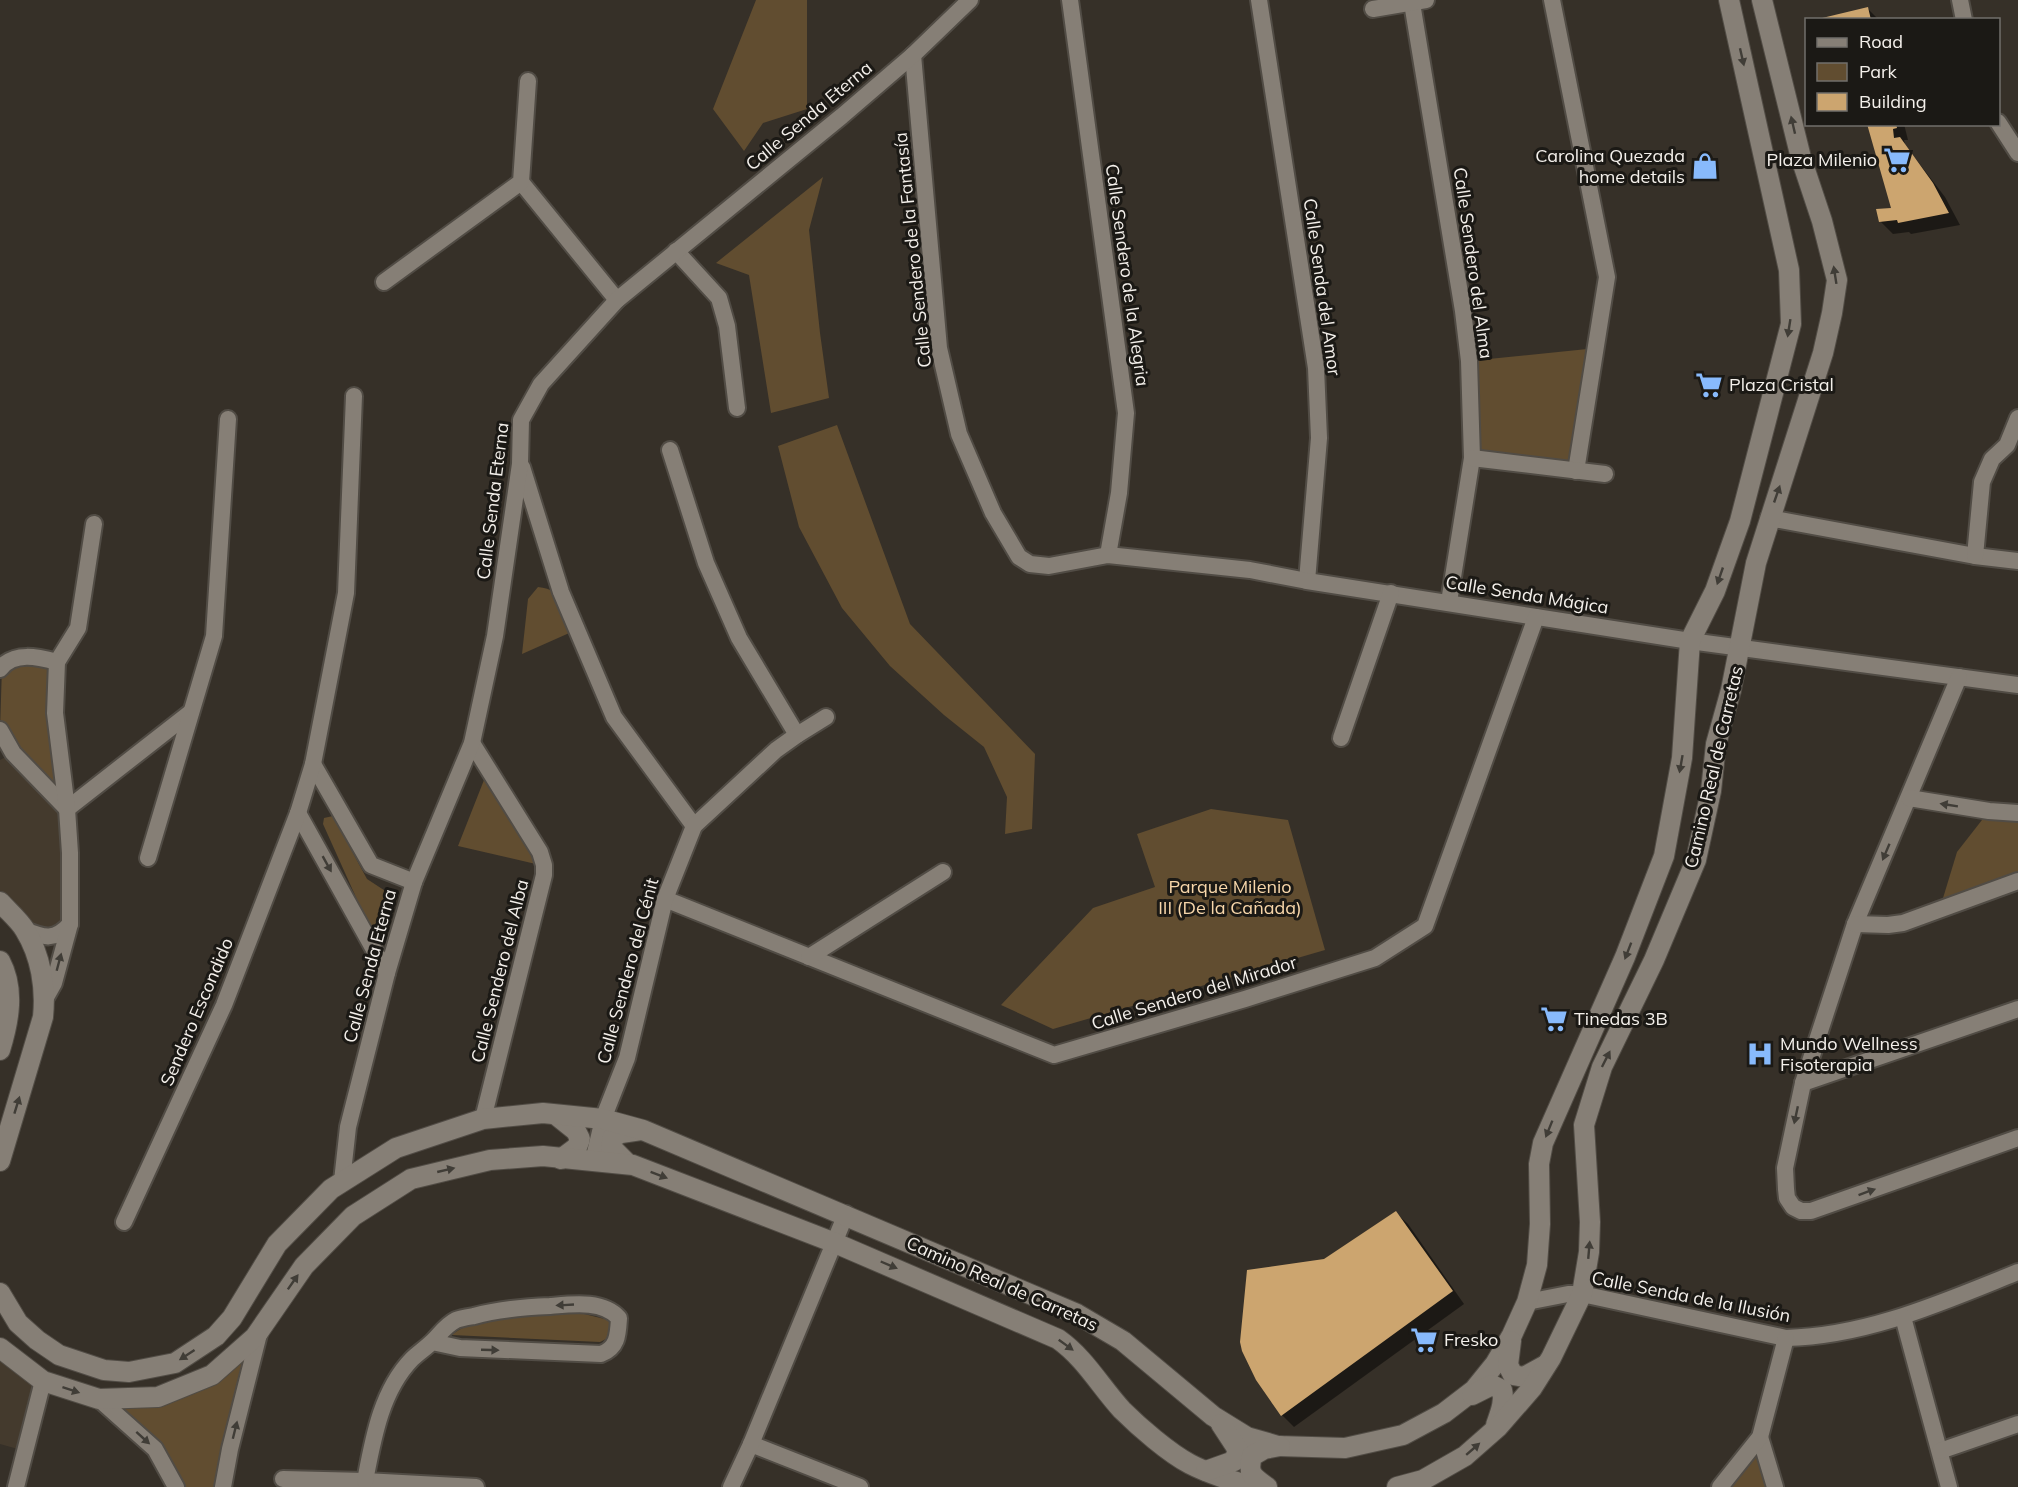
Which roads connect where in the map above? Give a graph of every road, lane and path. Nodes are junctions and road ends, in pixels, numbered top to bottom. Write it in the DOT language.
graph roads {
  1 [pos="970,0"];
  2 [pos="1070,0"];
  3 [pos="1259,0"];
  4 [pos="1552,0"];
  5 [pos="1729,0"];
  6 [pos="1762,0"];
  7 [pos="1960,0"];
  8 [pos="1419,1"];
  9 [pos="1373,9"];
  10 [pos="1964,18"];
  11 [pos="913,55"];
  12 [pos="528,81"];
  13 [pos="2000,125"];
  14 [pos="2018,153"];
  15 [pos="521,182"];
  16 [pos="676,251"];
  17 [pos="384,282"];
  18 [pos="617,300"];
  19 [pos="354,396"];
  20 [pos="737,408"];
  21 [pos="2018,418"];
  22 [pos="228,419"];
  23 [pos="2012,443"];
  24 [pos="670,450"];
  25 [pos="1472,458"];
  26 [pos="520,464"];
  27 [pos="1576,471"];
  28 [pos="1605,474"];
  29 [pos="1769,518"];
  30 [pos="94,524"];
  31 [pos="1108,555"];
  32 [pos="1975,556"];
  33 [pos="2018,561"];
  34 [pos="1030,564"];
  35 [pos="1307,581"];
  36 [pos="1391,593"];
  37 [pos="1449,602"];
  38 [pos="1536,617"];
  39 [pos="1690,641"];
  40 [pos="1740,647"];
  41 [pos="57,662"];
  42 [pos="0,669"];
  43 [pos="1959,677"];
  44 [pos="2018,685"];
  45 [pos="190,712"];
  46 [pos="826,717"];
  47 [pos="0,730"];
  48 [pos="797,735"];
  49 [pos="1341,738"];
  50 [pos="472,743"];
  51 [pos="313,764"];
  52 [pos="1909,798"];
  53 [pos="67,808"];
  54 [pos="298,813"];
  55 [pos="2018,813"];
  56 [pos="694,826"];
  57 [pos="148,858"];
  58 [pos="943,872"];
  59 [pos="2018,881"];
  60 [pos="414,882"];
  61 [pos="664,899"];
  62 [pos="0,902"];
  63 [pos="70,924"];
  64 [pos="1856,924"];
  65 [pos="25,930"];
  66 [pos="809,957"];
  67 [pos="0,961"];
  68 [pos="387,973"];
  69 [pos="45,999"];
  70 [pos="2018,1009"];
  71 [pos="0,1050"];
  72 [pos="1803,1083"];
  73 [pos="556,1115"];
  74 [pos="483,1119"];
  75 [pos="603,1119"];
  76 [pos="643,1130"];
  77 [pos="2018,1138"];
  78 [pos="561,1159"];
  79 [pos="0,1161"];
  80 [pos="593,1161"];
  81 [pos="628,1164"];
  82 [pos="342,1181"];
  83 [pos="846,1214"];
  84 [pos="124,1222"];
  85 [pos="835,1243"];
  86 [pos="2018,1272"];
  87 [pos="0,1293"];
  88 [pos="1582,1294"];
  89 [pos="1527,1302"];
  90 [pos="1903,1317"];
  91 [pos="260,1330"];
  92 [pos="1512,1335"];
  93 [pos="1786,1338"];
  94 [pos="432,1342"];
  95 [pos="0,1348"];
  96 [pos="1547,1364"];
  97 [pos="43,1381"];
  98 [pos="99,1399"];
  99 [pos="1461,1400"];
  100 [pos="1218,1419"];
  101 [pos="2018,1424"];
  102 [pos="1494,1431"];
  103 [pos="1760,1437"];
  104 [pos="752,1444"];
  105 [pos="1281,1446"];
  106 [pos="1940,1451"];
  107 [pos="1206,1471"];
  108 [pos="283,1479"];
  109 [pos="364,1481"];
  110 [pos="1424,1484"];
  111 [pos="16,1487"];
  112 [pos="176,1487"];
  113 [pos="223,1487"];
  114 [pos="476,1487"];
  115 [pos="731,1487"];
  116 [pos="860,1487"];
  117 [pos="1255,1487"];
  118 [pos="1268,1487"];
  119 [pos="1397,1487"];
  120 [pos="1720,1487"];
  121 [pos="1775,1487"];
  122 [pos="1949,1487"];
  1 -- 11 [label="street, Calle Senda Eterna"];
  2 -- 31 [label="street, Calle Sendero de la Alegria"];
  3 -- 35 [label="street, Calle Senda del Amor"];
  4 -- 27 [label="street"];
  5 -- 39 [label="street, Camino Real de Carretas, one-way"];
  29 -- 6 [label="street, Camino Real de Carretas, one-way"];
  7 -- 10 [label="street"];
  8 -- 9 [label="street, Calle Sendero del Alma"];
  8 -- 25 [label="street, Calle Sendero del Alma"];
  11 -- 16 [label="street, Calle Senda Eterna"];
  11 -- 34 [label="street, Calle Sendero de la Fantasía"];
  12 -- 15 [label="street"];
  13 -- 14 [label="street"];
  15 -- 17 [label="street"];
  15 -- 18 [label="street"];
  16 -- 18 [label="street, Calle Senda Eterna"];
  16 -- 20 [label="street"];
  18 -- 26 [label="street, Calle Senda Eterna"];
  19 -- 51 [label="street, Sendero Escondido"];
  21 -- 23 [label="street"];
  22 -- 45 [label="street"];
  23 -- 32 [label="street"];
  24 -- 48 [label="street"];
  25 -- 27 [label="street"];
  25 -- 37 [label="street, Calle Sendero del Alma"];
  26 -- 50 [label="street, Calle Senda Eterna"];
  26 -- 56 [label="street"];
  27 -- 28 [label="street"];
  29 -- 32 [label="street"];
  29 -- 40 [label="street, Camino Real de Carretas"];
  30 -- 41 [label="street"];
  31 -- 34 [label="street, Calle Senda Mágica"];
  31 -- 35 [label="street, Calle Senda Mágica"];
  32 -- 33 [label="street"];
  35 -- 36 [label="street, Calle Senda Mágica"];
  36 -- 37 [label="street, Calle Senda Mágica"];
  36 -- 49 [label="street"];
  37 -- 38 [label="street, Calle Senda Mágica"];
  38 -- 39 [label="street, Calle Senda Mágica"];
  38 -- 66 [label="street, Calle Sendero del Mirador"];
  39 -- 40 [label="street, Calle Senda Mágica"];
  39 -- 89 [label="street, Camino Real de Carretas, one-way"];
  40 -- 43 [label="street, Calle Senda Mágica"];
  88 -- 40 [label="street, Camino Real de Carretas, one-way"];
  41 -- 42 [label="street"];
  41 -- 53 [label="street"];
  43 -- 44 [label="street, Calle Senda Mágica"];
  43 -- 52 [label="street"];
  45 -- 53 [label="street"];
  45 -- 57 [label="street"];
  46 -- 48 [label="street, Calle Sendero del Cénit"];
  47 -- 53 [label="street"];
  48 -- 56 [label="street, Calle Sendero del Cénit"];
  50 -- 60 [label="street, Calle Senda Eterna"];
  50 -- 74 [label="street, Calle Sendero del Alba"];
  51 -- 54 [label="street, Sendero Escondido"];
  51 -- 60 [label="street"];
  55 -- 52 [label="street, one-way"];
  52 -- 64 [label="street, one-way"];
  53 -- 63 [label="street"];
  54 -- 68 [label="street, one-way"];
  54 -- 84 [label="street, Sendero Escondido"];
  56 -- 61 [label="street, Calle Sendero del Cénit"];
  58 -- 66 [label="street"];
  59 -- 64 [label="street"];
  60 -- 68 [label="street, Calle Senda Eterna"];
  61 -- 66 [label="street, Calle Sendero del Mirador"];
  61 -- 75 [label="street, Calle Sendero del Cénit"];
  62 -- 65 [label="street"];
  63 -- 65 [label="street"];
  69 -- 63 [label="street, one-way"];
  64 -- 72 [label="street"];
  65 -- 69 [label="street"];
  67 -- 71 [label="street"];
  68 -- 82 [label="street, Calle Senda Eterna"];
  79 -- 69 [label="street, one-way"];
  70 -- 72 [label="street"];
  72 -- 77 [label="street, one-way"];
  73 -- 74 [label="street, Camino Real de Carretas"];
  73 -- 75 [label="street, Camino Real de Carretas"];
  73 -- 78 [label="street"];
  74 -- 82 [label="street, Camino Real de Carretas"];
  75 -- 76 [label="street, Camino Real de Carretas"];
  75 -- 80 [label="street, Calle Sendero del Cénit"];
  76 -- 81 [label="street"];
  76 -- 83 [label="street, Camino Real de Carretas"];
  78 -- 80 [label="street, Camino Real de Carretas"];
  91 -- 78 [label="street, Camino Real de Carretas, one-way"];
  80 -- 81 [label="street, Camino Real de Carretas"];
  81 -- 85 [label="street, Camino Real de Carretas, one-way"];
  82 -- 87 [label="street, Camino Real de Carretas, one-way"];
  83 -- 85 [label="street"];
  83 -- 100 [label="street, Camino Real de Carretas"];
  85 -- 104 [label="street"];
  85 -- 107 [label="street, Camino Real de Carretas, one-way"];
  86 -- 90 [label="street, Calle Senda de la Ilusión"];
  88 -- 89 [label="street, Calle Senda de la Ilusión"];
  88 -- 93 [label="street, Calle Senda de la Ilusión"];
  88 -- 96 [label="street, Camino Real de Carretas"];
  89 -- 92 [label="street, Camino Real de Carretas"];
  90 -- 93 [label="street, Calle Senda de la Ilusión"];
  90 -- 106 [label="street"];
  91 -- 98 [label="street, Camino Real de Carretas"];
  113 -- 91 [label="street, one-way"];
  92 -- 96 [label="street"];
  92 -- 99 [label="street, Camino Real de Carretas"];
  93 -- 103 [label="street"];
  94 -- 94 [label="street, one-way"];
  94 -- 109 [label="street"];
  95 -- 97 [label="street, Camino Real de Carretas"];
  96 -- 102 [label="street, Camino Real de Carretas"];
  97 -- 98 [label="street, Camino Real de Carretas, one-way"];
  97 -- 111 [label="street"];
  98 -- 112 [label="street, one-way"];
  99 -- 102 [label="street"];
  99 -- 105 [label="street, Camino Real de Carretas"];
  100 -- 105 [label="street, Camino Real de Carretas"];
  100 -- 107 [label="street"];
  101 -- 106 [label="street"];
  110 -- 102 [label="street, Camino Real de Carretas, one-way"];
  103 -- 120 [label="street"];
  103 -- 121 [label="street"];
  104 -- 115 [label="street"];
  104 -- 116 [label="street"];
  105 -- 118 [label="street"];
  106 -- 122 [label="street"];
  107 -- 117 [label="street, Camino Real de Carretas"];
  108 -- 109 [label="street"];
  109 -- 114 [label="street"];
  110 -- 119 [label="street, Camino Real de Carretas"];
}
